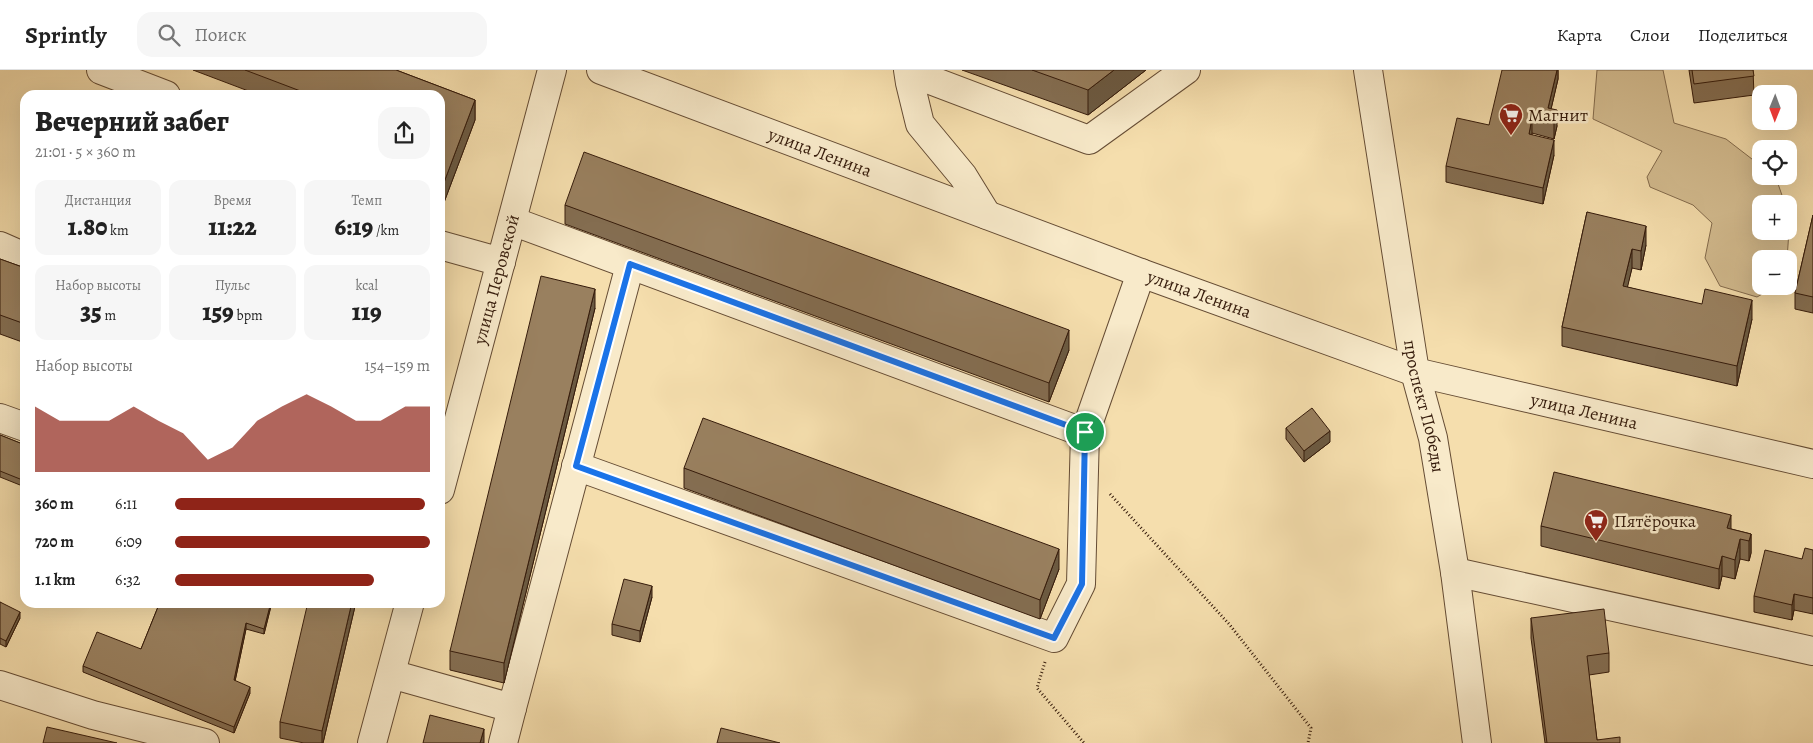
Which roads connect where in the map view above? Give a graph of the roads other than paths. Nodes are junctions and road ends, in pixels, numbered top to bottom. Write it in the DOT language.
graph roads {
  1 [pos="101,70"];
  2 [pos="552,70"];
  3 [pos="601,70"];
  4 [pos="1186,70"];
  5 [pos="1368,70"];
  6 [pos="908,71"];
  7 [pos="153,90"];
  8 [pos="987,215"];
  9 [pos="512,221"];
  10 [pos="0,246"];
  11 [pos="445,246"];
  12 [pos="20,255"];
  13 [pos="501,262"];
  14 [pos="630,264"];
  15 [pos="1141,274"];
  16 [pos="1415,372"];
  17 [pos="0,418"];
  18 [pos="20,426"];
  19 [pos="1085,432"];
  20 [pos="1813,464"];
  21 [pos="576,466"];
  22 [pos="445,471"];
  23 [pos="1455,572"];
  24 [pos="408,608"];
  25 [pos="1813,651"];
  26 [pos="391,674"];
  27 [pos="0,685"];
  28 [pos="512,708"];
  29 [pos="205,743"];
  30 [pos="372,743"];
  31 [pos="503,743"];
  32 [pos="1477,743"];
  1 -- 7 [label="street"];
  2 -- 9 [label="street, улица Перовской"];
  3 -- 8 [label="street, улица Ленина"];
  4 -- 6 [label="street"];
  5 -- 16 [label="street, проспект Победы"];
  6 -- 8 [label="street"];
  8 -- 15 [label="street, улица Ленина"];
  9 -- 13 [label="street, улица Перовской"];
  9 -- 14 [label="street"];
  10 -- 12 [label="street"];
  11 -- 13 [label="street"];
  13 -- 22 [label="street, улица Перовской"];
  14 -- 19 [label="street"];
  14 -- 21 [label="street"];
  15 -- 16 [label="street, улица Ленина"];
  15 -- 19 [label="street"];
  16 -- 20 [label="street, улица Ленина"];
  16 -- 23 [label="street, проспект Победы"];
  17 -- 18 [label="street"];
  19 -- 21 [label="street"];
  21 -- 28 [label="street"];
  23 -- 25 [label="street"];
  23 -- 32 [label="street, проспект Победы"];
  24 -- 26 [label="street"];
  26 -- 28 [label="street"];
  26 -- 30 [label="street"];
  27 -- 29 [label="street"];
  28 -- 31 [label="street"];
}
